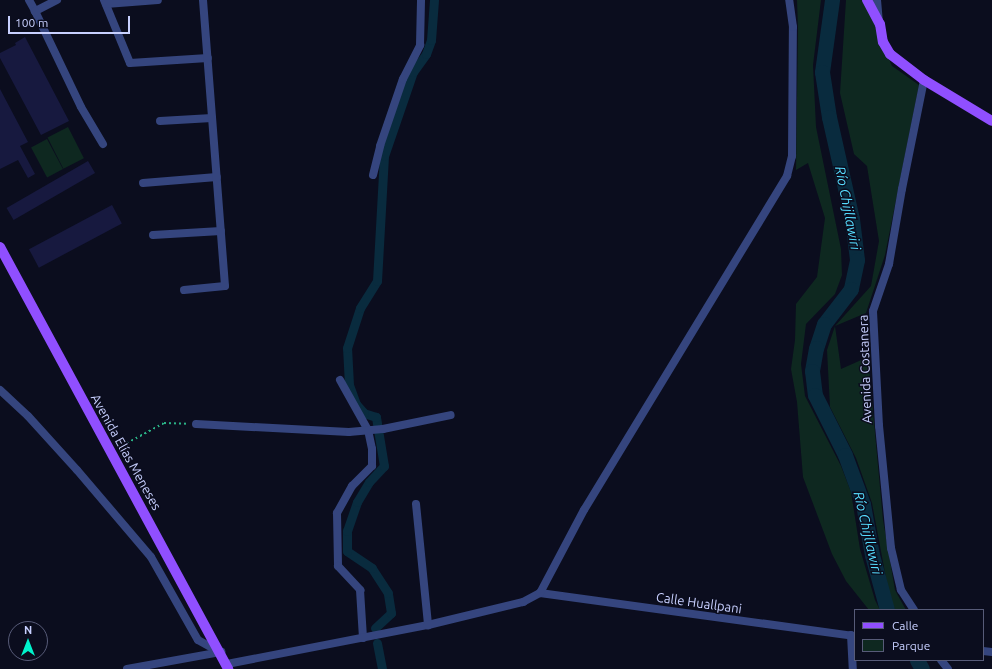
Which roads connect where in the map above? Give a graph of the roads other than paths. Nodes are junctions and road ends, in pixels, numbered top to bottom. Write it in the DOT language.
graph roads {
  1 [pos="29,0"];
  2 [pos="57,0"];
  3 [pos="158,0"];
  4 [pos="203,0"];
  5 [pos="421,0"];
  6 [pos="789,0"];
  7 [pos="867,0"];
  8 [pos="877,0"];
  9 [pos="105,2"];
  10 [pos="35,11"];
  11 [pos="880,24"];
  12 [pos="208,58"];
  13 [pos="924,80"];
  14 [pos="212,118"];
  15 [pos="992,121"];
  16 [pos="160,122"];
  17 [pos="103,144"];
  18 [pos="373,175"];
  19 [pos="217,177"];
  20 [pos="143,183"];
  21 [pos="221,232"];
  22 [pos="153,235"];
  23 [pos="0,247"];
  24 [pos="184,290"];
  25 [pos="340,380"];
  26 [pos="0,390"];
  27 [pos="451,415"];
  28 [pos="196,424"];
  29 [pos="371,430"];
  30 [pos="416,504"];
  31 [pos="540,592"];
  32 [pos="913,609"];
  33 [pos="428,625"];
  34 [pos="853,636"];
  35 [pos="363,638"];
  36 [pos="221,652"];
  37 [pos="942,661"];
  38 [pos="228,667"];
  39 [pos="127,669"];
  40 [pos="853,669"];
  41 [pos="948,669"];
  1 -- 10 [label="street"];
  2 -- 10 [label="street"];
  3 -- 9 [label="street"];
  4 -- 12 [label="street"];
  5 -- 18 [label="street"];
  6 -- 31 [label="street"];
  7 -- 11 [label="main road"];
  8 -- 11 [label="street"];
  9 -- 12 [label="street"];
  10 -- 17 [label="street"];
  11 -- 13 [label="main road"];
  12 -- 14 [label="street"];
  13 -- 15 [label="main road"];
  13 -- 32 [label="street, Avenida Costanera"];
  14 -- 16 [label="street"];
  14 -- 19 [label="street"];
  19 -- 20 [label="street"];
  19 -- 21 [label="street"];
  21 -- 22 [label="street"];
  21 -- 24 [label="street"];
  23 -- 36 [label="main road, Avenida Elías Meneses"];
  25 -- 29 [label="street"];
  26 -- 36 [label="street"];
  27 -- 29 [label="street"];
  28 -- 29 [label="street"];
  29 -- 35 [label="street"];
  30 -- 33 [label="street"];
  31 -- 33 [label="street"];
  31 -- 34 [label="street, Calle Huallpani"];
  33 -- 35 [label="street"];
  34 -- 40 [label="street"];
  35 -- 38 [label="street"];
  36 -- 38 [label="main road, Avenida Elías Meneses"];
  36 -- 39 [label="street"];
  37 -- 41 [label="street"];
}
